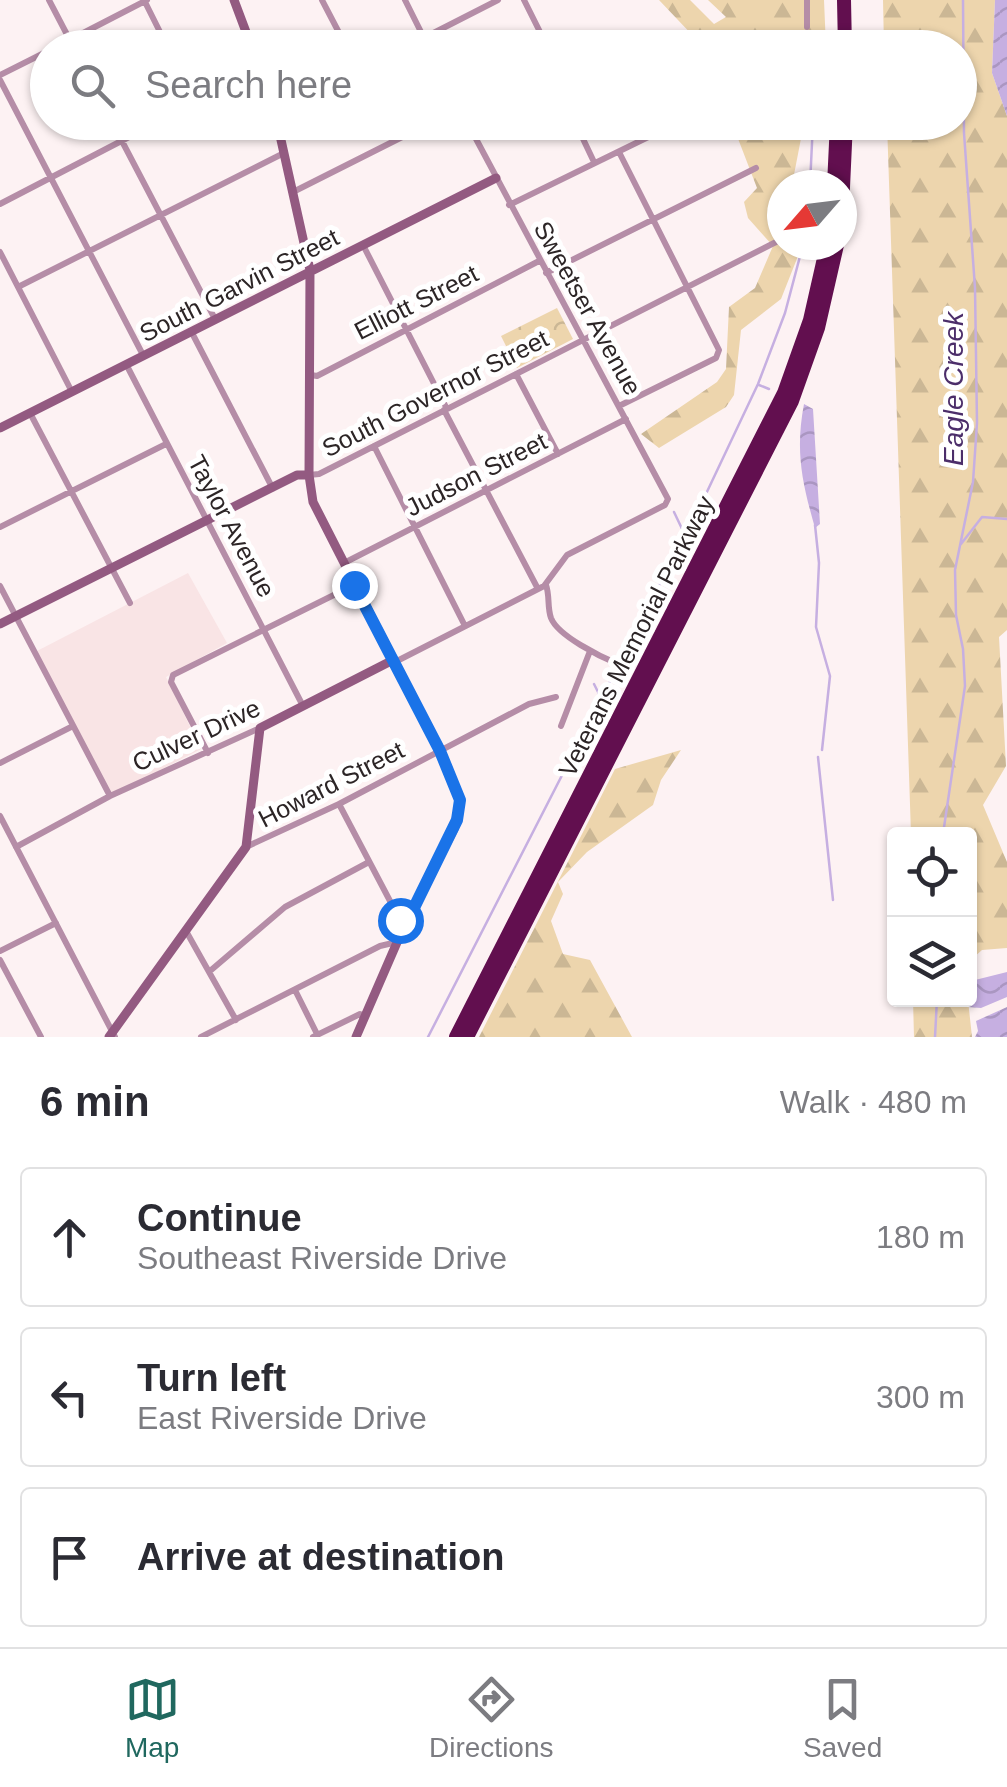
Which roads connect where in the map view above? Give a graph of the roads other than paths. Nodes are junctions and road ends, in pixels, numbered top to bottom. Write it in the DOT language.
graph roads {
  1 [pos="49,0"];
  2 [pos="145,0"];
  3 [pos="234,0"];
  4 [pos="322,0"];
  5 [pos="405,0"];
  6 [pos="498,0"];
  7 [pos="524,0"];
  8 [pos="807,0"];
  9 [pos="835,0"];
  10 [pos="844,0"];
  11 [pos="807,28"];
  12 [pos="64,30"];
  13 [pos="95,30"];
  14 [pos="159,30"];
  15 [pos="245,30"];
  16 [pos="338,30"];
  17 [pos="420,30"];
  18 [pos="438,30"];
  19 [pos="539,30"];
  20 [pos="836,30"];
  21 [pos="845,30"];
  22 [pos="30,60"];
  23 [pos="0,75"];
  24 [pos="30,134"];
  25 [pos="33,140"];
  26 [pos="281,140"];
  27 [pos="396,140"];
  28 [pos="477,140"];
  29 [pos="583,140"];
  30 [pos="643,140"];
  31 [pos="836,140"];
  32 [pos="845,140"];
  33 [pos="122,141"];
  34 [pos="619,152"];
  35 [pos="284,153"];
  36 [pos="594,162"];
  37 [pos="756,168"];
  38 [pos="835,170"];
  39 [pos="844,170"];
  40 [pos="52,177"];
  41 [pos="496,178"];
  42 [pos="293,192"];
  43 [pos="0,204"];
  44 [pos="510,205"];
  45 [pos="160,215"];
  46 [pos="654,219"];
  47 [pos="363,244"];
  48 [pos="767,247"];
  49 [pos="90,250"];
  50 [pos="0,252"];
  51 [pos="824,260"];
  52 [pos="834,260"];
  53 [pos="539,261"];
  54 [pos="310,270"];
  55 [pos="546,273"];
  56 [pos="18,287"];
  57 [pos="686,288"];
  58 [pos="215,319"];
  59 [pos="407,330"];
  60 [pos="191,331"];
  61 [pos="585,339"];
  62 [pos="144,355"];
  63 [pos="126,364"];
  64 [pos="516,374"];
  65 [pos="311,376"];
  66 [pos="72,392"];
  67 [pos="619,406"];
  68 [pos="446,410"];
  69 [pos="30,413"];
  70 [pos="626,419"];
  71 [pos="0,426"];
  72 [pos="166,444"];
  73 [pos="374,446"];
  74 [pos="558,454"];
  75 [pos="310,475"];
  76 [pos="272,487"];
  77 [pos="71,491"];
  78 [pos="486,491"];
  79 [pos="658,508"];
  80 [pos="206,520"];
  81 [pos="0,527"];
  82 [pos="415,527"];
  83 [pos="342,563"];
  84 [pos="112,568"];
  85 [pos="354,585"];
  86 [pos="0,586"];
  87 [pos="542,587"];
  88 [pos="130,604"];
  89 [pos="16,616"];
  90 [pos="0,624"];
  91 [pos="465,626"];
  92 [pos="264,630"];
  93 [pos="590,650"];
  94 [pos="393,662"];
  95 [pos="618,664"];
  96 [pos="556,697"];
  97 [pos="303,706"];
  98 [pos="73,726"];
  99 [pos="561,726"];
  100 [pos="260,728"];
  101 [pos="440,751"];
  102 [pos="208,753"];
  103 [pos="0,763"];
  104 [pos="110,796"];
  105 [pos="339,804"];
  106 [pos="0,816"];
  107 [pos="16,846"];
  108 [pos="246,847"];
  109 [pos="369,862"];
  110 [pos="56,923"];
  111 [pos="406,924"];
  112 [pos="186,930"];
  113 [pos="397,942"];
  114 [pos="0,952"];
  115 [pos="0,960"];
  116 [pos="210,971"];
  117 [pos="295,990"];
  118 [pos="365,1016"];
  119 [pos="236,1020"];
  120 [pos="315,1035"];
  121 [pos="112,1036"];
  122 [pos="204,1036"];
  123 [pos="41,1037"];
  124 [pos="356,1037"];
  125 [pos="456,1037"];
  126 [pos="467,1037"];
  1 -- 12 [label="street"];
  2 -- 13 [label="street"];
  2 -- 14 [label="street"];
  3 -- 15 [label="street"];
  4 -- 16 [label="street"];
  5 -- 17 [label="street"];
  6 -- 18 [label="street"];
  7 -- 19 [label="street"];
  8 -- 11 [label="street"];
  9 -- 20 [label="highway"];
  10 -- 21 [label="highway"];
  22 -- 23 [label="street"];
  23 -- 24 [label="street"];
  25 -- 40 [label="street"];
  26 -- 35 [label="street"];
  27 -- 42 [label="street"];
  28 -- 41 [label="street, Sweetser Avenue"];
  29 -- 36 [label="street"];
  30 -- 34 [label="street"];
  31 -- 38 [label="highway"];
  32 -- 39 [label="highway"];
  33 -- 40 [label="street"];
  33 -- 45 [label="street"];
  34 -- 36 [label="street"];
  34 -- 46 [label="street"];
  35 -- 42 [label="street"];
  35 -- 45 [label="street"];
  36 -- 44 [label="street"];
  37 -- 46 [label="street"];
  40 -- 43 [label="street"];
  40 -- 49 [label="street"];
  41 -- 44 [label="street, Sweetser Avenue"];
  41 -- 47 [label="street, South Garvin Street"];
  42 -- 54 [label="street"];
  44 -- 53 [label="street, Sweetser Avenue"];
  45 -- 49 [label="street"];
  45 -- 58 [label="street"];
  46 -- 55 [label="street"];
  46 -- 57 [label="street"];
  47 -- 54 [label="street, South Garvin Street"];
  47 -- 59 [label="street"];
  48 -- 57 [label="street, South Governor Street"];
  49 -- 56 [label="street"];
  49 -- 62 [label="street"];
  50 -- 56 [label="street"];
  51 -- 125 [label="highway, Veterans Memorial Parkway"];
  52 -- 126 [label="highway, Veterans Memorial Parkway"];
  53 -- 55 [label="street, Sweetser Avenue"];
  53 -- 59 [label="street, Elliott Street"];
  54 -- 58 [label="street, South Garvin Street"];
  54 -- 65 [label="street"];
  55 -- 61 [label="street, Sweetser Avenue"];
  56 -- 66 [label="street"];
  57 -- 61 [label="street, South Governor Street"];
  57 -- 67 [label="street"];
  58 -- 60 [label="street, South Garvin Street"];
  59 -- 65 [label="street, Elliott Street"];
  59 -- 68 [label="street"];
  60 -- 62 [label="street, South Garvin Street"];
  60 -- 76 [label="street"];
  61 -- 64 [label="street, South Governor Street"];
  61 -- 67 [label="street, Sweetser Avenue"];
  62 -- 63 [label="street, South Garvin Street"];
  63 -- 66 [label="street, South Garvin Street"];
  63 -- 72 [label="street, Taylor Avenue"];
  64 -- 68 [label="street, South Governor Street"];
  64 -- 74 [label="street"];
  65 -- 75 [label="street"];
  66 -- 69 [label="street, South Garvin Street"];
  67 -- 70 [label="street, Sweetser Avenue"];
  68 -- 73 [label="street, South Governor Street"];
  68 -- 78 [label="street"];
  69 -- 71 [label="street, South Garvin Street"];
  69 -- 77 [label="street"];
  70 -- 74 [label="street, Judson Street"];
  70 -- 79 [label="street, Sweetser Avenue"];
  72 -- 77 [label="street"];
  72 -- 80 [label="street, Taylor Avenue"];
  73 -- 75 [label="street, South Governor Street"];
  73 -- 82 [label="street"];
  74 -- 78 [label="street, Judson Street"];
  75 -- 76 [label="street, South Governor Street"];
  75 -- 83 [label="street"];
  76 -- 80 [label="street, South Governor Street"];
  77 -- 81 [label="street"];
  77 -- 84 [label="street"];
  78 -- 82 [label="street, Judson Street"];
  78 -- 87 [label="street"];
  79 -- 87 [label="street, Culver Drive"];
  80 -- 84 [label="street, South Governor Street"];
  80 -- 92 [label="street, Taylor Avenue"];
  82 -- 83 [label="street, Judson Street"];
  82 -- 91 [label="street"];
  83 -- 85 [label="street"];
  84 -- 88 [label="street"];
  84 -- 89 [label="street, South Governor Street"];
  85 -- 92 [label="street"];
  85 -- 94 [label="street"];
  86 -- 89 [label="street"];
  87 -- 91 [label="street, Culver Drive"];
  87 -- 93 [label="street"];
  89 -- 90 [label="street, South Governor Street"];
  89 -- 98 [label="street"];
  91 -- 94 [label="street, Culver Drive"];
  92 -- 97 [label="street, Taylor Avenue"];
  92 -- 102 [label="street"];
  93 -- 95 [label="street"];
  93 -- 99 [label="street"];
  94 -- 97 [label="street, Culver Drive"];
  94 -- 101 [label="street"];
  96 -- 101 [label="street, Howard Street"];
  97 -- 100 [label="street, Culver Drive"];
  98 -- 103 [label="street"];
  98 -- 104 [label="street"];
  100 -- 102 [label="street, Culver Drive"];
  100 -- 108 [label="street"];
  101 -- 105 [label="street, Howard Street"];
  101 -- 111 [label="street"];
  102 -- 104 [label="street, Culver Drive"];
  104 -- 107 [label="street, Culver Drive"];
  105 -- 108 [label="street, Howard Street"];
  105 -- 109 [label="street"];
  106 -- 107 [label="street"];
  107 -- 110 [label="street"];
  108 -- 112 [label="street"];
  109 -- 111 [label="street"];
  109 -- 116 [label="street"];
  110 -- 114 [label="street"];
  110 -- 121 [label="street"];
  111 -- 113 [label="street"];
  112 -- 116 [label="street"];
  112 -- 121 [label="street"];
  113 -- 117 [label="street"];
  113 -- 118 [label="street"];
  115 -- 123 [label="street"];
  116 -- 119 [label="street"];
  117 -- 119 [label="street"];
  117 -- 120 [label="street"];
  118 -- 120 [label="street"];
  118 -- 124 [label="street"];
  119 -- 122 [label="street"];
}
